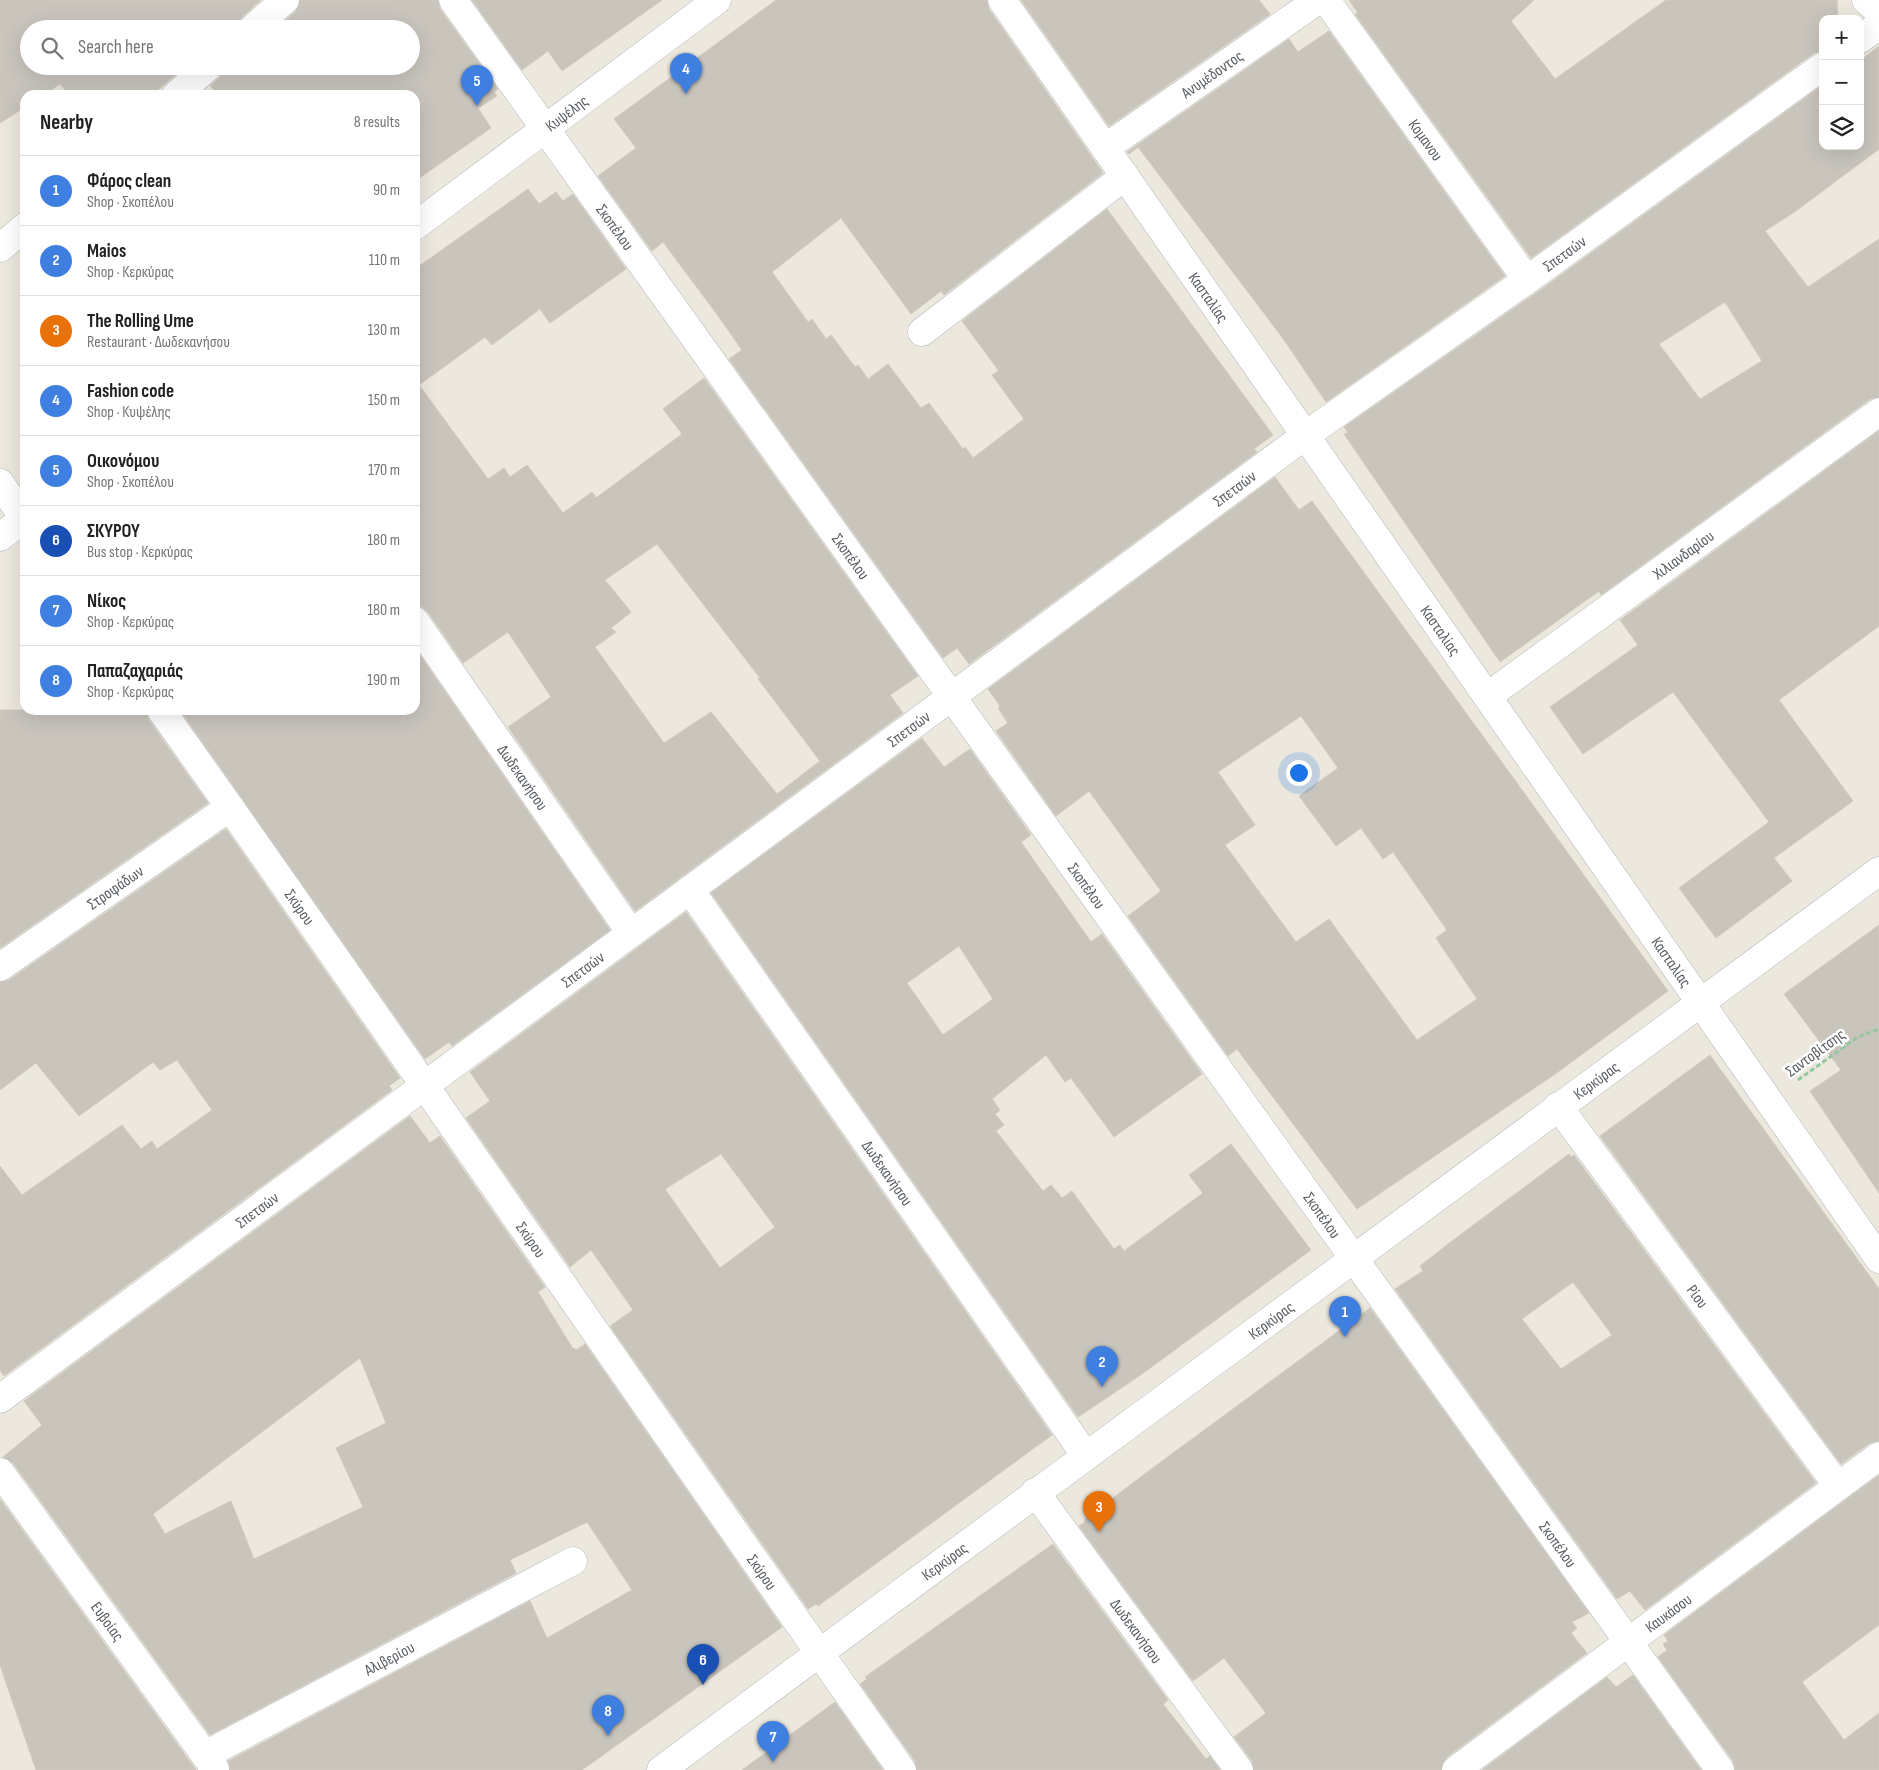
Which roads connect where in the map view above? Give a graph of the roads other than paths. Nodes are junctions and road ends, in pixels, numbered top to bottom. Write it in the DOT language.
graph roads {
  1 [pos="286,0"];
  2 [pos="453,0"];
  3 [pos="716,0"];
  4 [pos="1002,0"];
  5 [pos="1318,0"];
  6 [pos="1326,0"];
  7 [pos="1866,0"];
  8 [pos="1879,11"];
  9 [pos="263,20"];
  10 [pos="1879,25"];
  11 [pos="1864,36"];
  12 [pos="1819,69"];
  13 [pos="199,75"];
  14 [pos="182,90"];
  15 [pos="545,129"];
  16 [pos="1105,148"];
  17 [pos="1125,176"];
  18 [pos="420,222"];
  19 [pos="20,231"];
  20 [pos="0,248"];
  21 [pos="1527,280"];
  22 [pos="922,332"];
  23 [pos="1879,412"];
  24 [pos="1306,435"];
  25 [pos="0,483"];
  26 [pos="20,512"];
  27 [pos="20,522"];
  28 [pos="0,536"];
  29 [pos="420,628"];
  30 [pos="952,696"];
  31 [pos="1488,696"];
  32 [pos="165,715"];
  33 [pos="230,807"];
  34 [pos="1879,871"];
  35 [pos="690,890"];
  36 [pos="632,933"];
  37 [pos="0,967"];
  38 [pos="1700,1001"];
  39 [pos="426,1085"];
  40 [pos="1558,1106"];
  41 [pos="1355,1258"];
  42 [pos="1879,1259"];
  43 [pos="0,1399"];
  44 [pos="1086,1456"];
  45 [pos="1879,1456"];
  46 [pos="0,1472"];
  47 [pos="1838,1486"];
  48 [pos="1035,1492"];
  49 [pos="572,1561"];
  50 [pos="1628,1640"];
  51 [pos="820,1655"];
  52 [pos="210,1762"];
  53 [pos="666,1768"];
  54 [pos="902,1770"];
  55 [pos="1239,1770"];
  56 [pos="1456,1770"];
  57 [pos="1720,1770"];
  1 -- 9 [label="street"];
  2 -- 15 [label="street, Σκοπέλου"];
  3 -- 15 [label="street, Κυψέλης"];
  4 -- 16 [label="street, Κασταλίας"];
  5 -- 16 [label="street, Ανυμέδοντος"];
  6 -- 21 [label="street, Κομανου"];
  7 -- 8 [label="street"];
  10 -- 11 [label="street"];
  12 -- 21 [label="street, Σπετσών"];
  13 -- 14 [label="street"];
  15 -- 18 [label="street, Κυψέλης"];
  15 -- 30 [label="street, Σκοπέλου"];
  16 -- 17 [label="street, Κασταλίας"];
  17 -- 22 [label="street"];
  17 -- 24 [label="street, Κασταλίας"];
  19 -- 20 [label="street"];
  21 -- 24 [label="street, Σπετσών"];
  23 -- 31 [label="street, Χιλιανδαρίου"];
  24 -- 30 [label="street, Σπετσών"];
  24 -- 31 [label="street, Κασταλίας"];
  25 -- 26 [label="street"];
  27 -- 28 [label="street"];
  29 -- 36 [label="street, Δωδεκανήσου"];
  30 -- 35 [label="street, Σπετσών"];
  30 -- 41 [label="street, Σκοπέλου"];
  31 -- 38 [label="street, Κασταλίας"];
  32 -- 33 [label="street, Σκύρου"];
  33 -- 37 [label="street, Στροφάδων"];
  33 -- 39 [label="street, Σκύρου"];
  34 -- 38 [label="street, Κερκύρας"];
  35 -- 36 [label="street, Σπετσών"];
  35 -- 44 [label="street, Δωδεκανήσου"];
  36 -- 39 [label="street, Σπετσών"];
  38 -- 40 [label="street, Κερκύρας"];
  38 -- 42 [label="street, Κασταλίας"];
  39 -- 43 [label="street, Σπετσών"];
  39 -- 51 [label="street, Σκύρου"];
  40 -- 41 [label="street, Κερκύρας"];
  40 -- 47 [label="street, Ρίου"];
  41 -- 44 [label="street, Κερκύρας"];
  41 -- 50 [label="street, Σκοπέλου"];
  44 -- 48 [label="street, Κερκύρας"];
  45 -- 47 [label="street, Καυκάσου"];
  46 -- 52 [label="street, Ευβοίας"];
  47 -- 50 [label="street, Καυκάσου"];
  48 -- 51 [label="street, Κερκύρας"];
  48 -- 55 [label="street, Δωδεκανήσου"];
  49 -- 52 [label="street, Αλιβερίου"];
  50 -- 56 [label="street, Καυκάσου"];
  50 -- 57 [label="street, Σκοπέλου"];
  51 -- 53 [label="street, Κερκύρας"];
  51 -- 54 [label="street, Σκύρου"];
}
